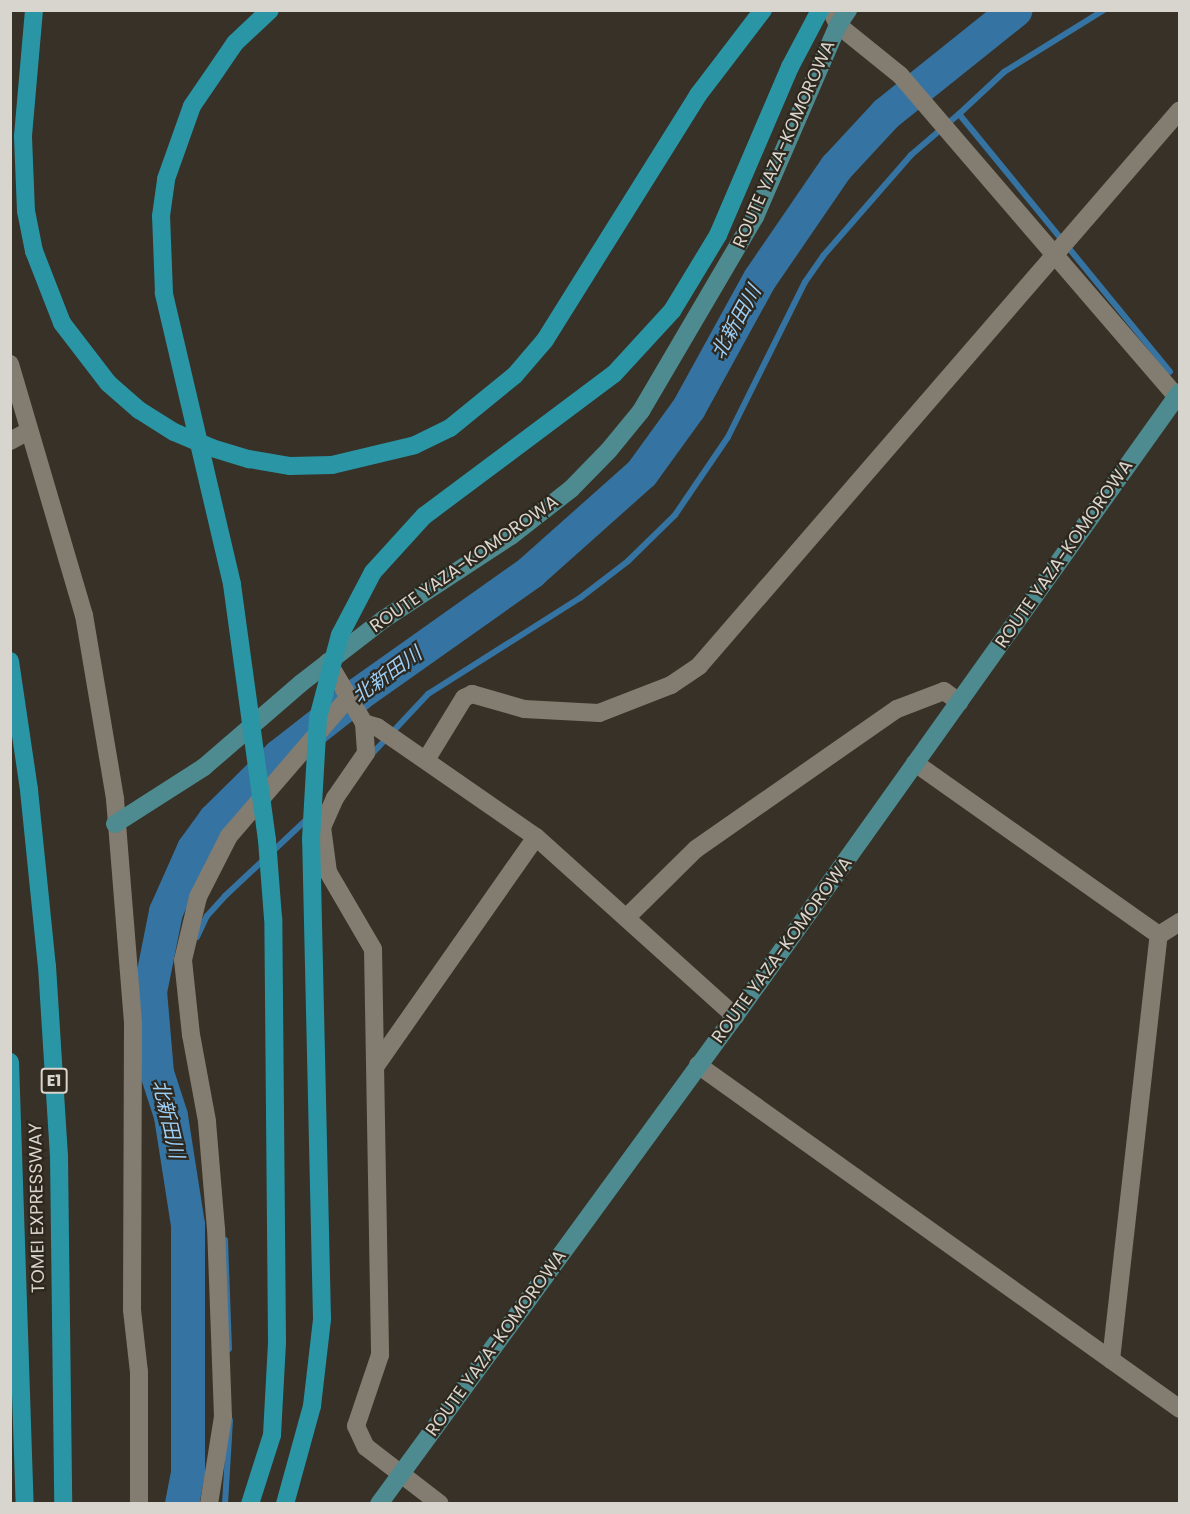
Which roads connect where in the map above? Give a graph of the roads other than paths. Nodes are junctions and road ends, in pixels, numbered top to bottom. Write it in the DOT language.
graph roads {
  1 [pos="34,10"];
  2 [pos="270,10"];
  3 [pos="763,10"];
  4 [pos="819,10"];
  5 [pos="839,15"];
  6 [pos="1179,110"];
  7 [pos="1055,252"];
  8 [pos="10,363"];
  9 [pos="1178,397"];
  10 [pos="29,431"];
  11 [pos="10,441"];
  12 [pos="10,661"];
  13 [pos="328,662"];
  14 [pos="350,698"];
  15 [pos="959,702"];
  16 [pos="364,722"];
  17 [pos="426,760"];
  18 [pos="915,763"];
  19 [pos="115,824"];
  20 [pos="536,837"];
  21 [pos="626,918"];
  22 [pos="1179,922"];
  23 [pos="1159,935"];
  24 [pos="735,1016"];
  25 [pos="10,1062"];
  26 [pos="377,1064"];
  27 [pos="698,1065"];
  28 [pos="1111,1360"];
  29 [pos="1179,1409"];
  30 [pos="399,1475"];
  31 [pos="25,1503"];
  32 [pos="63,1503"];
  33 [pos="139,1503"];
  34 [pos="209,1503"];
  35 [pos="250,1503"];
  36 [pos="285,1503"];
  37 [pos="379,1503"];
  38 [pos="440,1503"];
  1 -- 3 [label="highway"];
  2 -- 35 [label="highway"];
  4 -- 36 [label="highway"];
  5 -- 7 [label="street"];
  5 -- 13 [label="main road, ROUTE YAZA-KOMOROWA"];
  6 -- 7 [label="street"];
  7 -- 9 [label="street"];
  7 -- 17 [label="street"];
  8 -- 10 [label="street"];
  9 -- 15 [label="main road, ROUTE YAZA-KOMOROWA"];
  10 -- 11 [label="street"];
  10 -- 19 [label="street"];
  12 -- 32 [label="highway, TOMEI EXPRESSWAY / E1"];
  13 -- 14 [label="street"];
  13 -- 19 [label="main road, ROUTE YAZA-KOMOROWA"];
  14 -- 16 [label="street"];
  14 -- 34 [label="street"];
  15 -- 18 [label="main road, ROUTE YAZA-KOMOROWA"];
  15 -- 21 [label="street"];
  16 -- 17 [label="street"];
  16 -- 26 [label="street"];
  17 -- 20 [label="street"];
  18 -- 23 [label="street"];
  18 -- 24 [label="main road, ROUTE YAZA-KOMOROWA"];
  19 -- 33 [label="street"];
  20 -- 21 [label="street"];
  20 -- 26 [label="street"];
  21 -- 24 [label="street"];
  22 -- 23 [label="street"];
  23 -- 28 [label="street"];
  24 -- 27 [label="main road, ROUTE YAZA-KOMOROWA"];
  25 -- 31 [label="highway, TOMEI EXPRESSWAY"];
  26 -- 30 [label="street"];
  27 -- 28 [label="street"];
  27 -- 30 [label="main road, ROUTE YAZA-KOMOROWA"];
  28 -- 29 [label="street"];
  30 -- 37 [label="main road, ROUTE YAZA-KOMOROWA"];
  30 -- 38 [label="street"];
}
